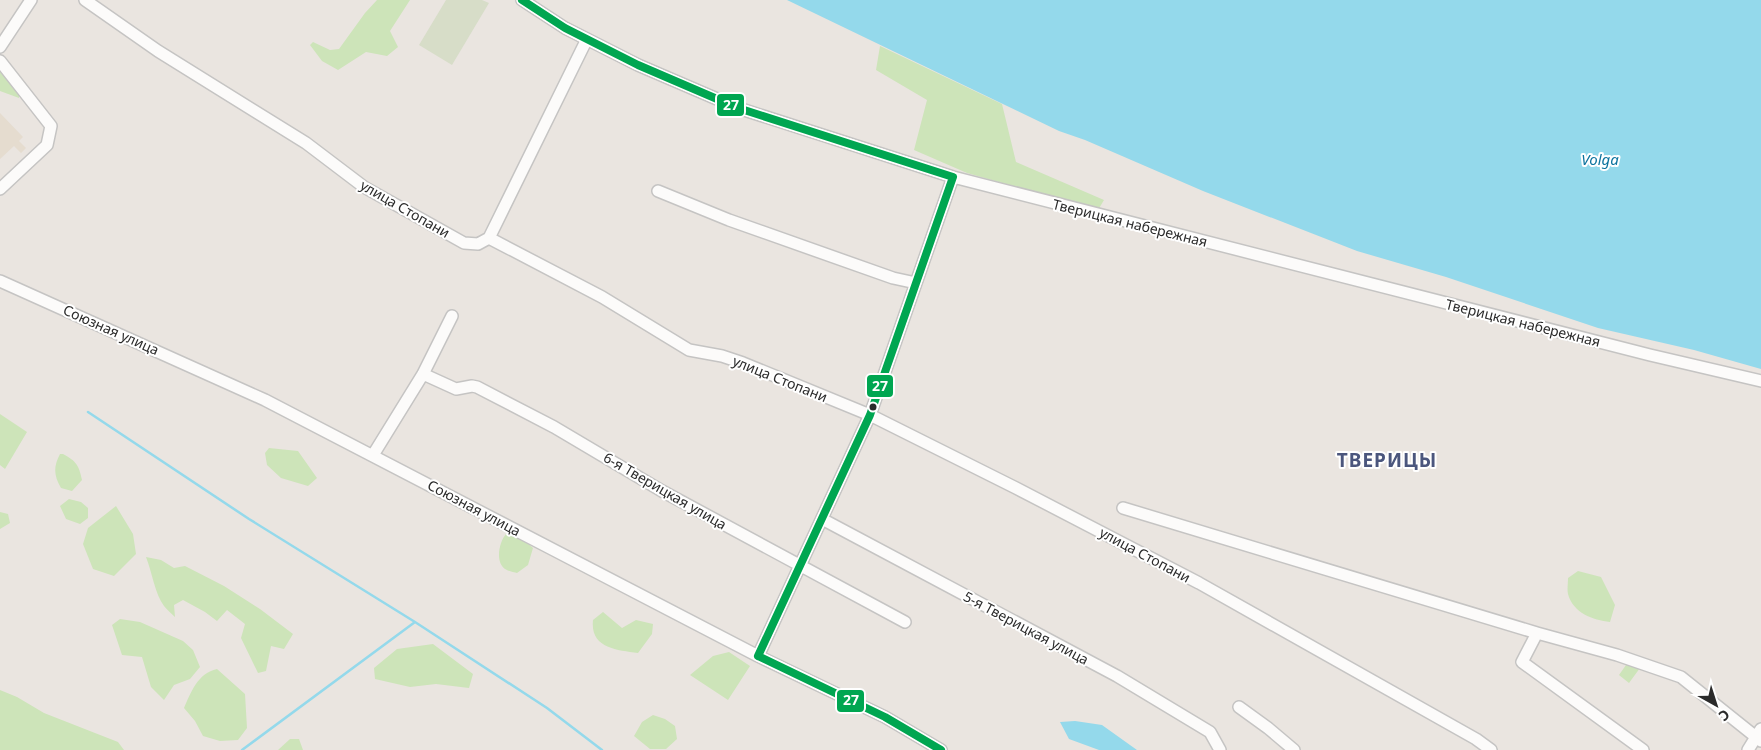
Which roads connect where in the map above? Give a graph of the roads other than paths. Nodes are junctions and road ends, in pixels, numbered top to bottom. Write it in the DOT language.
graph roads {
  1 [pos="30,0"];
  2 [pos="85,0"];
  3 [pos="524,0"];
  4 [pos="587,39"];
  5 [pos="0,48"];
  6 [pos="0,61"];
  7 [pos="953,177"];
  8 [pos="0,189"];
  9 [pos="658,191"];
  10 [pos="489,238"];
  11 [pos="0,281"];
  12 [pos="916,283"];
  13 [pos="452,316"];
  14 [pos="423,374"];
  15 [pos="1761,381"];
  16 [pos="870,415"];
  17 [pos="373,455"];
  18 [pos="1123,508"];
  19 [pos="822,519"];
  20 [pos="800,566"];
  21 [pos="905,622"];
  22 [pos="1537,633"];
  23 [pos="758,656"];
  24 [pos="1239,707"];
  25 [pos="1759,736"];
  26 [pos="941,750"];
  27 [pos="1220,750"];
  28 [pos="1294,750"];
  29 [pos="1491,750"];
  30 [pos="1643,750"];
  31 [pos="1748,750"];
  1 -- 5 [label="street"];
  2 -- 10 [label="street, улица Стопани"];
  3 -- 4 [label="street, Тверицкая набережная"];
  4 -- 7 [label="street, Тверицкая набережная"];
  4 -- 10 [label="street"];
  6 -- 8 [label="street"];
  7 -- 12 [label="street"];
  7 -- 15 [label="street, Тверицкая набережная"];
  9 -- 12 [label="street"];
  10 -- 16 [label="street, улица Стопани"];
  11 -- 17 [label="street, Союзная улица"];
  12 -- 16 [label="street"];
  13 -- 14 [label="street"];
  14 -- 17 [label="street"];
  14 -- 20 [label="street, 6-я Тверицкая улица"];
  16 -- 19 [label="street"];
  16 -- 29 [label="street, улица Стопани"];
  17 -- 23 [label="street, Союзная улица"];
  18 -- 22 [label="street"];
  19 -- 20 [label="street"];
  19 -- 27 [label="street, 5-я Тверицкая улица"];
  20 -- 21 [label="street, 6-я Тверицкая улица"];
  20 -- 23 [label="street"];
  22 -- 25 [label="street"];
  22 -- 30 [label="street"];
  23 -- 26 [label="street, Союзная улица"];
  24 -- 28 [label="street"];
  25 -- 31 [label="street"];
}
